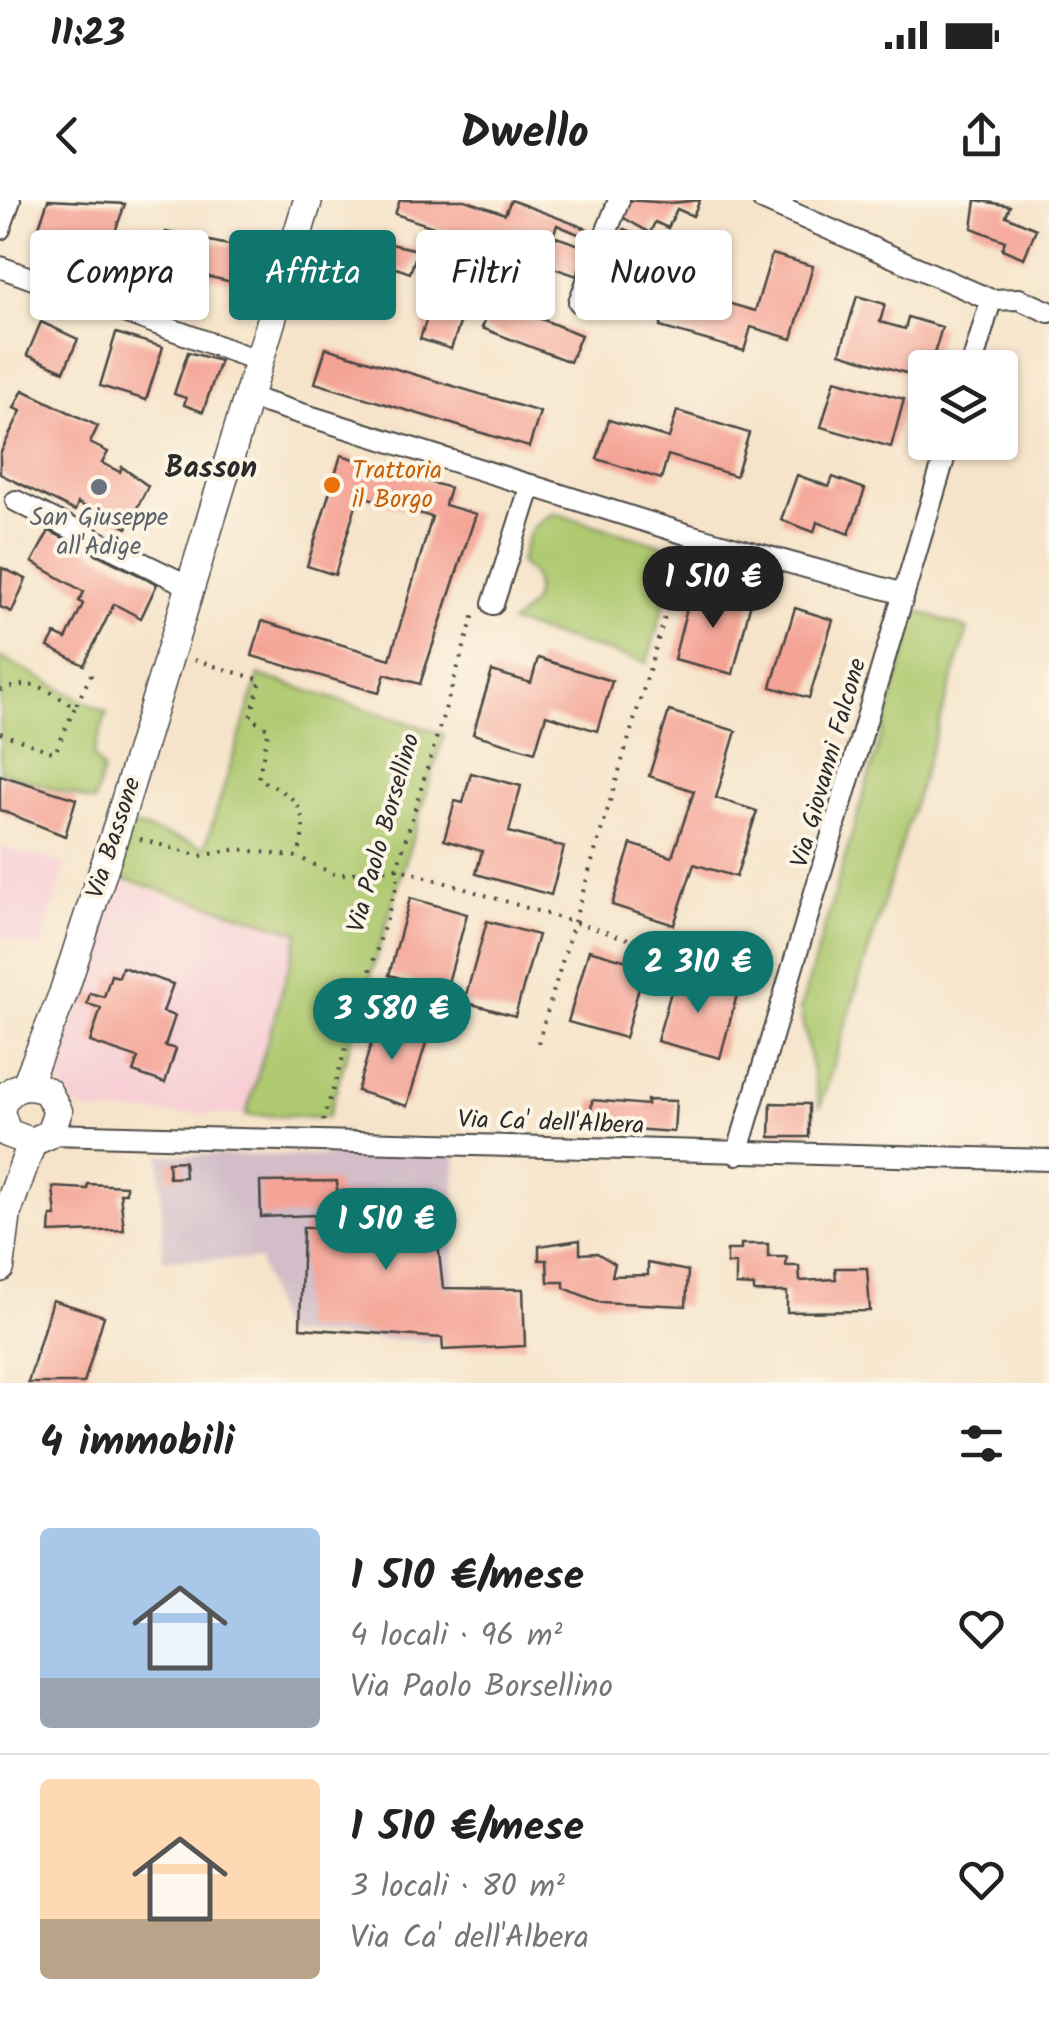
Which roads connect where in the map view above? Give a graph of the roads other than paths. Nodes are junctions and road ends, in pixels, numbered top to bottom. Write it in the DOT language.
graph roads {
  1 [pos="10,200"];
  2 [pos="308,200"];
  3 [pos="619,200"];
  4 [pos="763,200"];
  5 [pos="0,230"];
  6 [pos="607,230"];
  7 [pos="0,267"];
  8 [pos="991,300"];
  9 [pos="1049,312"];
  10 [pos="976,350"];
  11 [pos="259,361"];
  12 [pos="248,397"];
  13 [pos="944,460"];
  14 [pos="531,485"];
  15 [pos="16,501"];
  16 [pos="191,587"];
  17 [pos="904,594"];
  18 [pos="484,608"];
  19 [pos="23,1110"];
  20 [pos="737,1154"];
  21 [pos="1049,1160"];
  22 [pos="0,1268"];
  1 -- 5 [label="street"];
  2 -- 11 [label="street, Via Bassone"];
  3 -- 6 [label="street"];
  4 -- 8 [label="street"];
  7 -- 11 [label="street"];
  8 -- 9 [label="street"];
  8 -- 10 [label="street"];
  11 -- 12 [label="street, Via Bassone"];
  12 -- 14 [label="street"];
  12 -- 16 [label="street, Via Bassone"];
  13 -- 17 [label="street, Via Giovanni Falcone"];
  14 -- 17 [label="street"];
  14 -- 18 [label="street"];
  15 -- 16 [label="street"];
  16 -- 19 [label="street, Via Bassone"];
  17 -- 20 [label="street, Via Giovanni Falcone"];
  19 -- 20 [label="street, Via Ca' dell'Albera"];
  19 -- 22 [label="street"];
  20 -- 21 [label="street, Via Ca' dell'Albera"];
}
